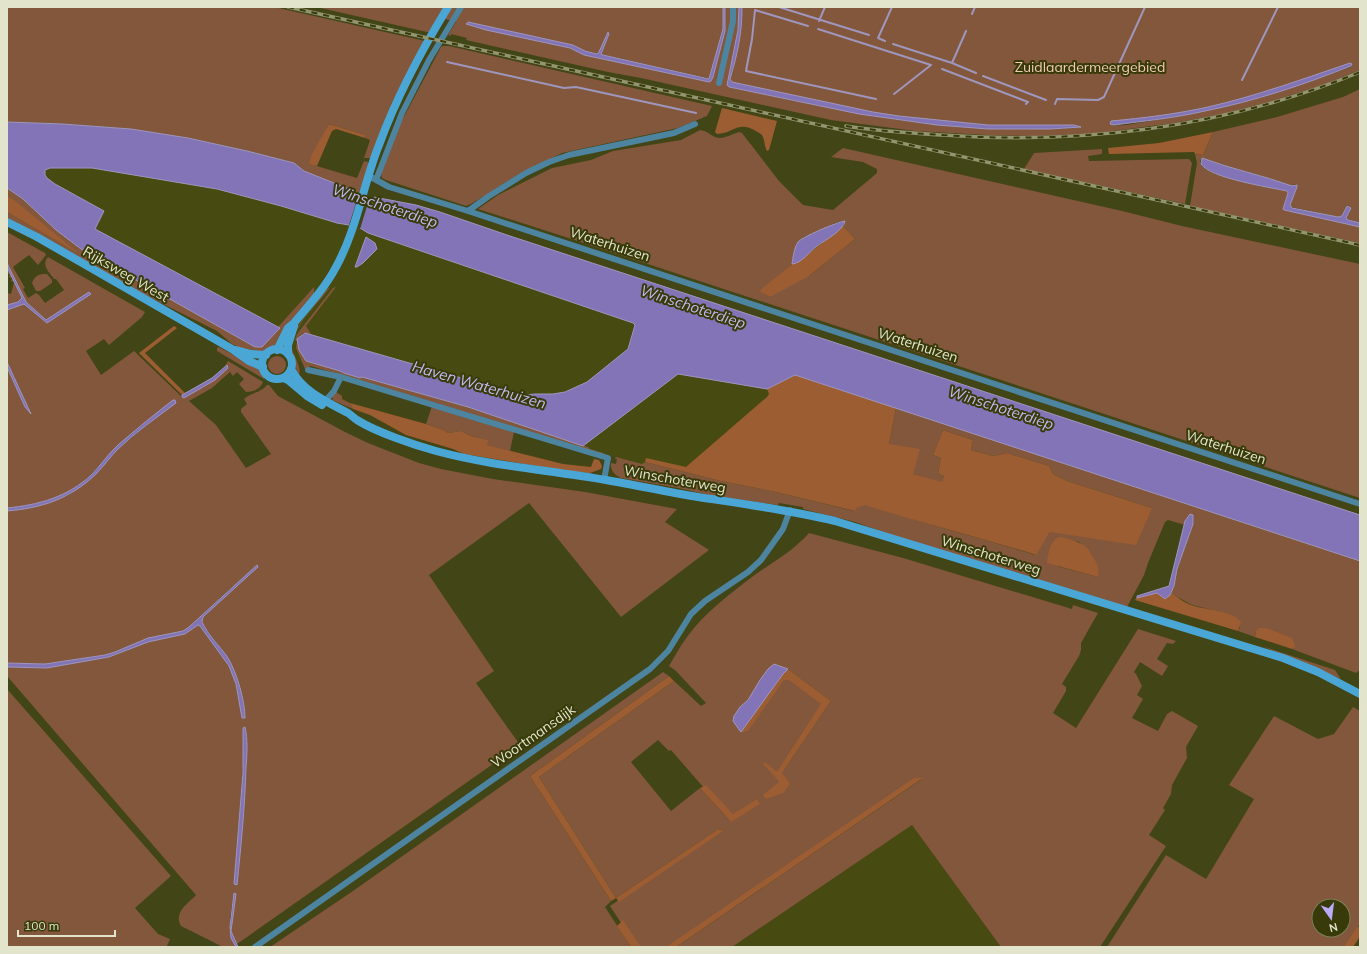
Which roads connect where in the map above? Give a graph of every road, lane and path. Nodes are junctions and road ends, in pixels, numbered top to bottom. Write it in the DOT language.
graph roads {
  1 [pos="448,7"];
  2 [pos="461,7"];
  3 [pos="732,7"];
  4 [pos="719,83"];
  5 [pos="694,124"];
  6 [pos="373,178"];
  7 [pos="468,211"];
  8 [pos="7,222"];
  9 [pos="294,323"];
  10 [pos="232,349"];
  11 [pos="277,350"];
  12 [pos="288,354"];
  13 [pos="266,355"];
  14 [pos="263,367"];
  15 [pos="291,369"];
  16 [pos="308,370"];
  17 [pos="341,377"];
  18 [pos="283,378"];
  19 [pos="325,401"];
  20 [pos="357,420"];
  21 [pos="604,480"];
  22 [pos="1360,504"];
  23 [pos="790,510"];
  24 [pos="1360,694"];
  25 [pos="255,947"];
  1 -- 6 [label="main road"];
  2 -- 6 [label="street"];
  3 -- 4 [label="street"];
  5 -- 7 [label="street"];
  6 -- 7 [label="street, Waterhuizen"];
  6 -- 9 [label="main road"];
  7 -- 22 [label="street, Waterhuizen"];
  8 -- 10 [label="main road, Rijksweg West"];
  9 -- 11 [label="main road"];
  9 -- 12 [label="main road"];
  10 -- 13 [label="main road, Rijksweg West"];
  10 -- 14 [label="main road, Rijksweg West"];
  11 -- 12 [label="main road"];
  11 -- 13 [label="main road"];
  12 -- 15 [label="main road"];
  13 -- 14 [label="main road"];
  14 -- 18 [label="main road"];
  15 -- 18 [label="main road"];
  15 -- 19 [label="main road, Winschoterweg"];
  16 -- 17 [label="street, Winschoterweg"];
  17 -- 19 [label="street"];
  17 -- 21 [label="street, Winschoterweg"];
  18 -- 20 [label="main road, Winschoterweg"];
  19 -- 20 [label="main road, Winschoterweg"];
  20 -- 21 [label="main road, Winschoterweg"];
  21 -- 23 [label="main road, Winschoterweg"];
  23 -- 24 [label="main road, Winschoterweg"];
  23 -- 25 [label="street, Woortmansdijk"];
}
